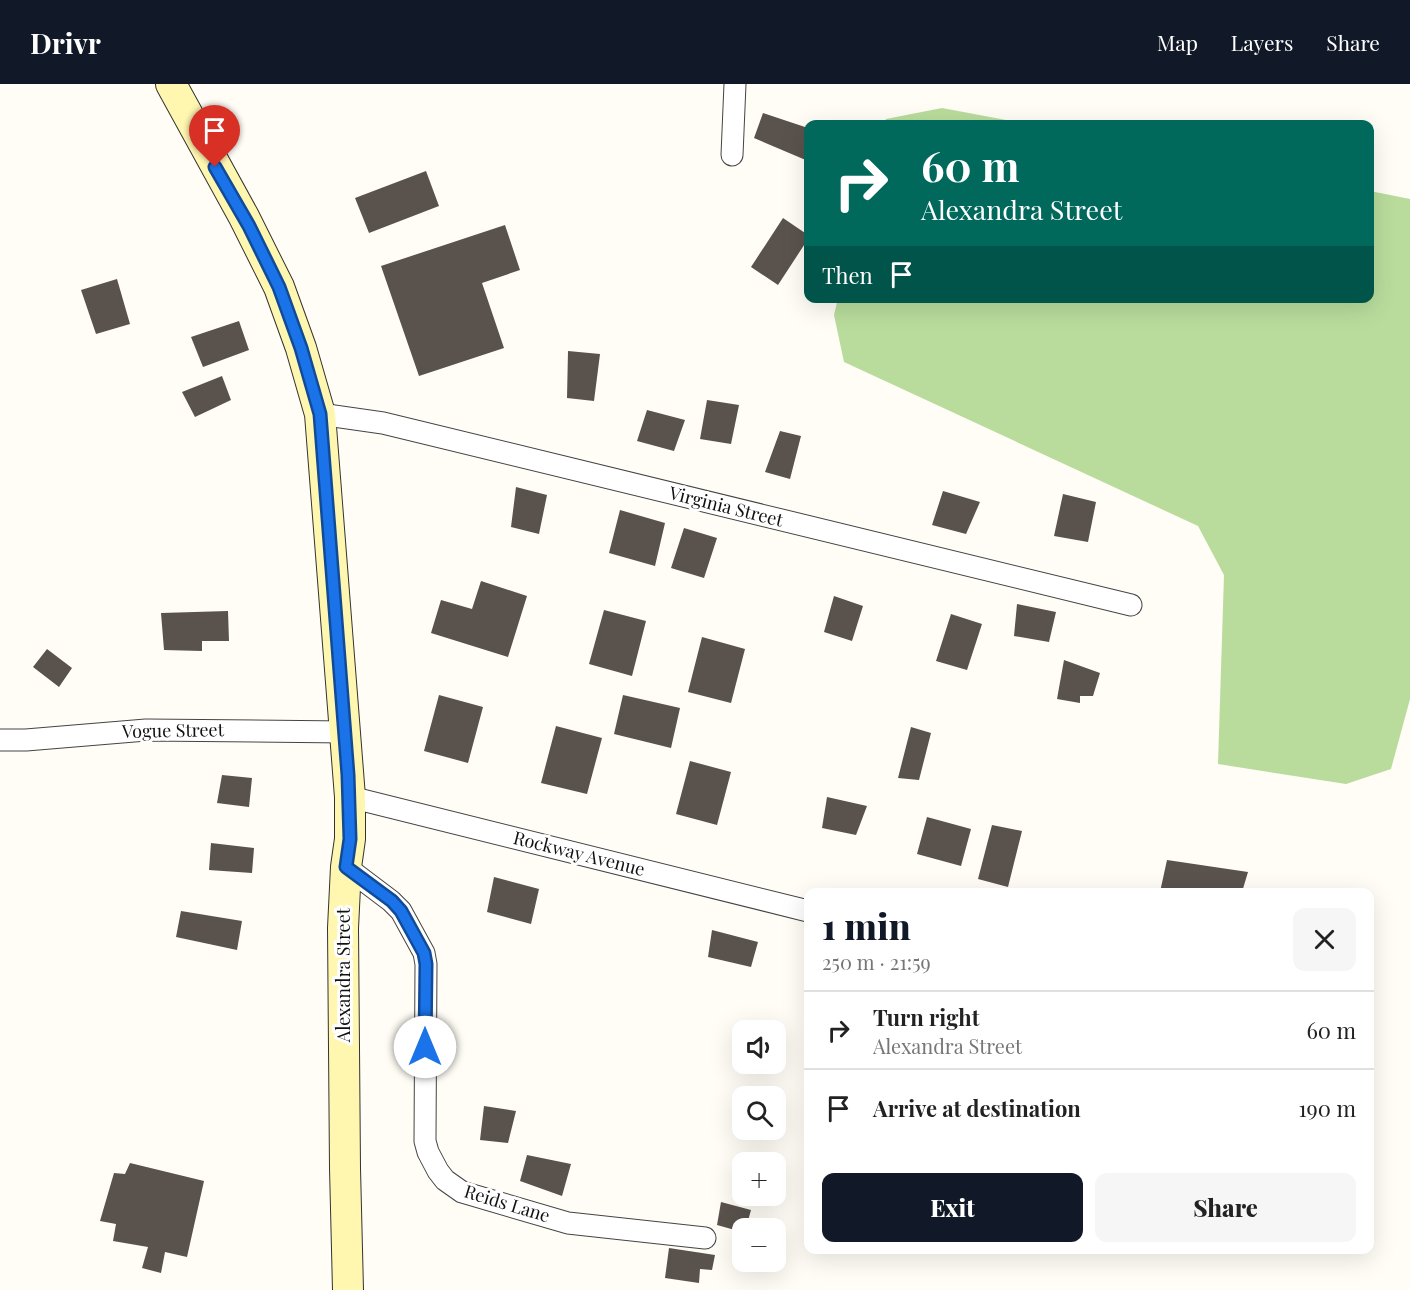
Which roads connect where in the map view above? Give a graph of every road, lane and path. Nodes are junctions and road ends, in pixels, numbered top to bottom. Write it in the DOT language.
graph roads {
  1 [pos="171,84"];
  2 [pos="735,84"];
  3 [pos="732,155"];
  4 [pos="320,414"];
  5 [pos="1131,604"];
  6 [pos="346,732"];
  7 [pos="0,740"];
  8 [pos="350,797"];
  9 [pos="346,867"];
  10 [pos="804,910"];
  11 [pos="705,1238"];
  12 [pos="348,1290"];
  1 -- 4 [label="main road, Alexandra Street"];
  2 -- 3 [label="street"];
  4 -- 5 [label="street, Virginia Street"];
  4 -- 6 [label="main road, Alexandra Street"];
  6 -- 7 [label="street, Vogue Street"];
  6 -- 8 [label="main road, Alexandra Street"];
  8 -- 9 [label="main road, Alexandra Street"];
  8 -- 10 [label="street, Rockway Avenue"];
  9 -- 11 [label="street, Reids Lane"];
  9 -- 12 [label="main road, Alexandra Street"];
}
